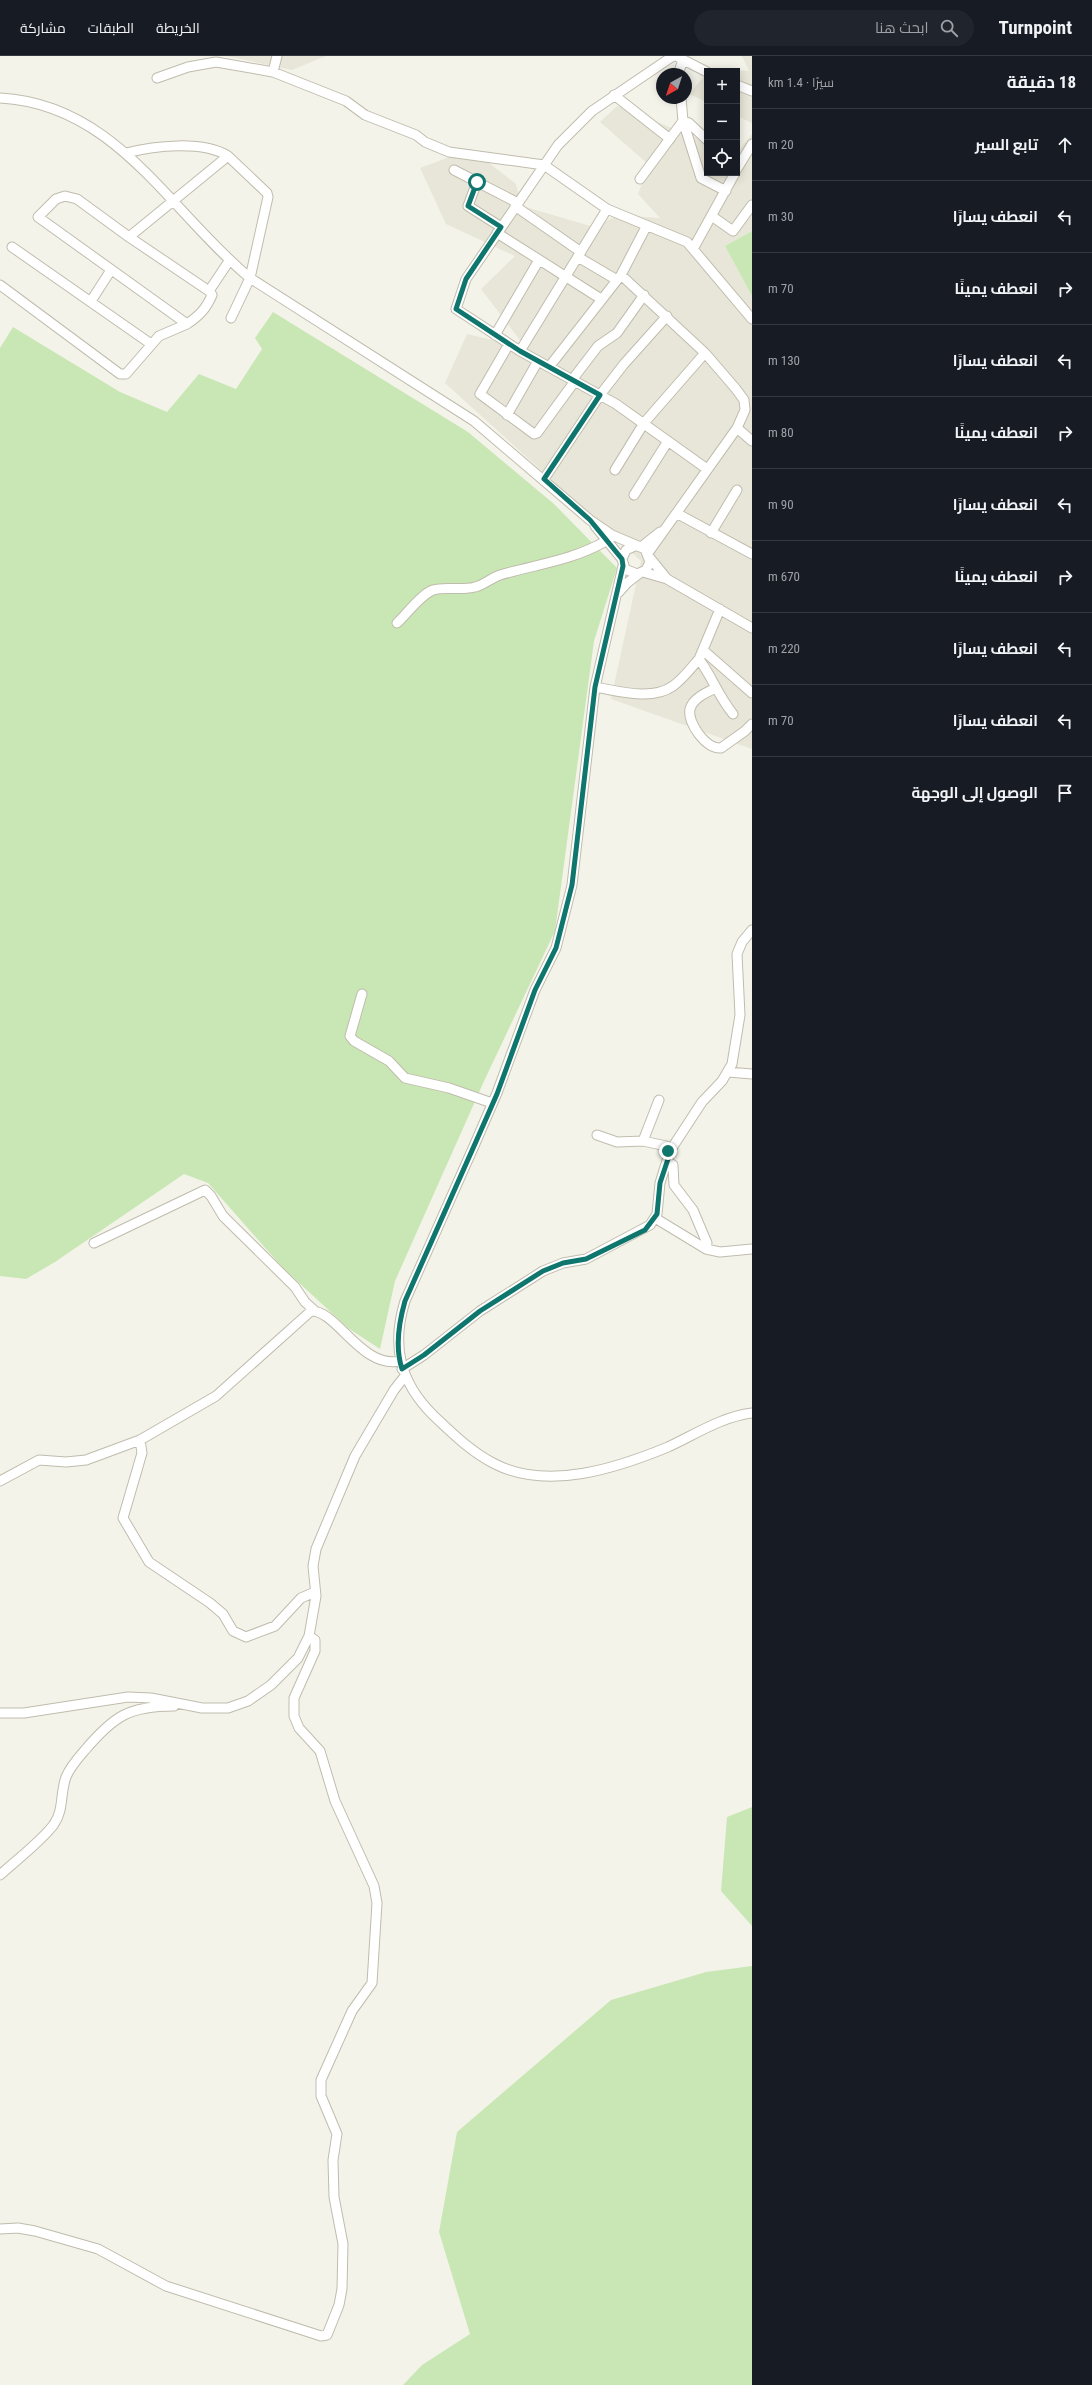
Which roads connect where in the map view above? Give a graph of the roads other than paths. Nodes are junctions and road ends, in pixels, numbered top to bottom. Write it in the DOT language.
graph roads {
  1 [pos="277,56"];
  2 [pos="672,56"];
  3 [pos="680,58"];
  4 [pos="679,68"];
  5 [pos="704,70"];
  6 [pos="273,72"];
  7 [pos="157,78"];
  8 [pos="740,86"];
  9 [pos="752,91"];
  10 [pos="614,95"];
  11 [pos="0,98"];
  12 [pos="682,104"];
  13 [pos="683,121"];
  14 [pos="704,137"];
  15 [pos="670,139"];
  16 [pos="752,144"];
  17 [pos="126,153"];
  18 [pos="228,156"];
  19 [pos="740,158"];
  20 [pos="544,165"];
  21 [pos="454,170"];
  22 [pos="734,176"];
  23 [pos="640,179"];
  24 [pos="477,182"];
  25 [pos="726,191"];
  26 [pos="173,203"];
  27 [pos="517,204"];
  28 [pos="752,205"];
  29 [pos="607,209"];
  30 [pos="713,217"];
  31 [pos="646,227"];
  32 [pos="499,230"];
  33 [pos="129,237"];
  34 [pos="12,247"];
  35 [pos="693,249"];
  36 [pos="579,255"];
  37 [pos="539,260"];
  38 [pos="229,261"];
  39 [pos="111,270"];
  40 [pos="566,277"];
  41 [pos="250,278"];
  42 [pos="619,278"];
  43 [pos="0,285"];
  44 [pos="209,291"];
  45 [pos="644,295"];
  46 [pos="601,299"];
  47 [pos="91,301"];
  48 [pos="666,316"];
  49 [pos="232,318"];
  50 [pos="752,320"];
  51 [pos="187,324"];
  52 [pos="494,335"];
  53 [pos="151,344"];
  54 [pos="509,344"];
  55 [pos="520,351"];
  56 [pos="705,353"];
  57 [pos="538,361"];
  58 [pos="549,367"];
  59 [pos="574,381"];
  60 [pos="600,395"];
  61 [pos="507,414"];
  62 [pos="644,422"];
  63 [pos="737,428"];
  64 [pos="668,441"];
  65 [pos="752,441"];
  66 [pos="615,470"];
  67 [pos="707,470"];
  68 [pos="544,479"];
  69 [pos="737,490"];
  70 [pos="634,495"];
  71 [pos="678,514"];
  72 [pos="590,520"];
  73 [pos="664,529"];
  74 [pos="711,533"];
  75 [pos="606,541"];
  76 [pos="638,546"];
  77 [pos="752,554"];
  78 [pos="649,556"];
  79 [pos="622,563"];
  80 [pos="642,573"];
  81 [pos="667,579"];
  82 [pos="616,596"];
  83 [pos="720,610"];
  84 [pos="397,623"];
  85 [pos="752,628"];
  86 [pos="704,651"];
  87 [pos="699,659"];
  88 [pos="595,687"];
  89 [pos="716,688"];
  90 [pos="752,693"];
  91 [pos="733,714"];
  92 [pos="752,724"];
  93 [pos="752,930"];
  94 [pos="362,994"];
  95 [pos="728,1072"];
  96 [pos="752,1074"];
  97 [pos="659,1100"];
  98 [pos="492,1103"];
  99 [pos="598,1135"];
  100 [pos="643,1141"];
  101 [pos="668,1157"];
  102 [pos="655,1218"];
  103 [pos="94,1243"];
  104 [pos="706,1249"];
  105 [pos="752,1250"];
  106 [pos="314,1311"];
  107 [pos="402,1369"];
  108 [pos="752,1413"];
  109 [pos="140,1440"];
  110 [pos="0,1480"];
  111 [pos="315,1592"];
  112 [pos="309,1636"];
  113 [pos="193,1706"];
  114 [pos="0,1713"];
  115 [pos="0,1874"];
  116 [pos="0,2229"];
  1 -- 6 [label="street"];
  2 -- 10 [label="street"];
  3 -- 4 [label="street"];
  3 -- 5 [label="street"];
  6 -- 7 [label="street"];
  6 -- 20 [label="street"];
  8 -- 9 [label="street"];
  10 -- 15 [label="street"];
  10 -- 20 [label="street"];
  11 -- 17 [label="street"];
  12 -- 13 [label="street"];
  13 -- 14 [label="street"];
  13 -- 15 [label="street"];
  13 -- 25 [label="street"];
  15 -- 23 [label="street"];
  16 -- 19 [label="street"];
  17 -- 18 [label="street"];
  17 -- 26 [label="street"];
  18 -- 26 [label="street"];
  18 -- 41 [label="street"];
  20 -- 27 [label="street"];
  20 -- 29 [label="street"];
  21 -- 24 [label="street"];
  22 -- 25 [label="street"];
  24 -- 27 [label="street"];
  24 -- 32 [label="street"];
  25 -- 30 [label="street"];
  26 -- 33 [label="street"];
  26 -- 38 [label="street"];
  27 -- 32 [label="street"];
  27 -- 36 [label="street"];
  28 -- 30 [label="street"];
  29 -- 31 [label="street"];
  29 -- 36 [label="street"];
  30 -- 35 [label="street"];
  31 -- 35 [label="street"];
  31 -- 42 [label="street"];
  32 -- 37 [label="street"];
  32 -- 52 [label="street"];
  33 -- 39 [label="street"];
  33 -- 44 [label="street"];
  34 -- 47 [label="street"];
  35 -- 50 [label="street"];
  36 -- 40 [label="street"];
  36 -- 42 [label="street"];
  37 -- 40 [label="street"];
  37 -- 52 [label="street"];
  38 -- 41 [label="street"];
  38 -- 44 [label="street"];
  39 -- 47 [label="street"];
  39 -- 51 [label="street"];
  40 -- 46 [label="street"];
  40 -- 55 [label="street"];
  41 -- 49 [label="street"];
  41 -- 68 [label="street"];
  42 -- 45 [label="street"];
  42 -- 46 [label="street"];
  43 -- 53 [label="street"];
  44 -- 51 [label="street"];
  45 -- 48 [label="street"];
  45 -- 59 [label="street"];
  46 -- 58 [label="street"];
  47 -- 53 [label="street"];
  48 -- 56 [label="street"];
  48 -- 60 [label="street"];
  51 -- 53 [label="street"];
  52 -- 54 [label="street"];
  54 -- 55 [label="street"];
  54 -- 61 [label="street"];
  55 -- 57 [label="street"];
  56 -- 62 [label="street"];
  56 -- 63 [label="street"];
  57 -- 58 [label="street"];
  57 -- 61 [label="street"];
  58 -- 59 [label="street"];
  59 -- 60 [label="street"];
  59 -- 61 [label="street"];
  60 -- 62 [label="street"];
  60 -- 68 [label="street"];
  62 -- 64 [label="street"];
  62 -- 66 [label="street"];
  63 -- 65 [label="street"];
  63 -- 67 [label="street"];
  64 -- 67 [label="street"];
  64 -- 70 [label="street"];
  67 -- 71 [label="street"];
  68 -- 72 [label="street"];
  69 -- 74 [label="street"];
  71 -- 73 [label="street"];
  71 -- 74 [label="street"];
  72 -- 75 [label="street"];
  72 -- 76 [label="street"];
  73 -- 76 [label="street"];
  73 -- 78 [label="street"];
  74 -- 77 [label="street"];
  75 -- 79 [label="street"];
  75 -- 84 [label="street"];
  76 -- 78 [label="street"];
  76 -- 79 [label="street"];
  78 -- 80 [label="street"];
  78 -- 81 [label="street"];
  79 -- 80 [label="street"];
  79 -- 82 [label="street"];
  80 -- 81 [label="street"];
  80 -- 82 [label="street"];
  81 -- 83 [label="street"];
  82 -- 88 [label="street"];
  83 -- 85 [label="street"];
  83 -- 86 [label="street"];
  86 -- 87 [label="street"];
  86 -- 90 [label="street"];
  87 -- 88 [label="street"];
  87 -- 89 [label="street"];
  88 -- 98 [label="street"];
  89 -- 91 [label="street"];
  89 -- 92 [label="street"];
  93 -- 95 [label="street"];
  94 -- 98 [label="street"];
  95 -- 96 [label="street"];
  95 -- 101 [label="street"];
  97 -- 100 [label="street"];
  98 -- 107 [label="street"];
  99 -- 100 [label="street"];
  100 -- 101 [label="street"];
  101 -- 102 [label="street"];
  101 -- 104 [label="street"];
  102 -- 104 [label="street"];
  102 -- 107 [label="street"];
  103 -- 106 [label="street"];
  104 -- 105 [label="street"];
  106 -- 107 [label="street"];
  106 -- 109 [label="street"];
  107 -- 108 [label="street"];
  107 -- 111 [label="street"];
  109 -- 110 [label="street"];
  109 -- 111 [label="street"];
  111 -- 112 [label="street"];
  112 -- 113 [label="street"];
  112 -- 116 [label="street"];
  113 -- 114 [label="street"];
  113 -- 115 [label="street"];
}
